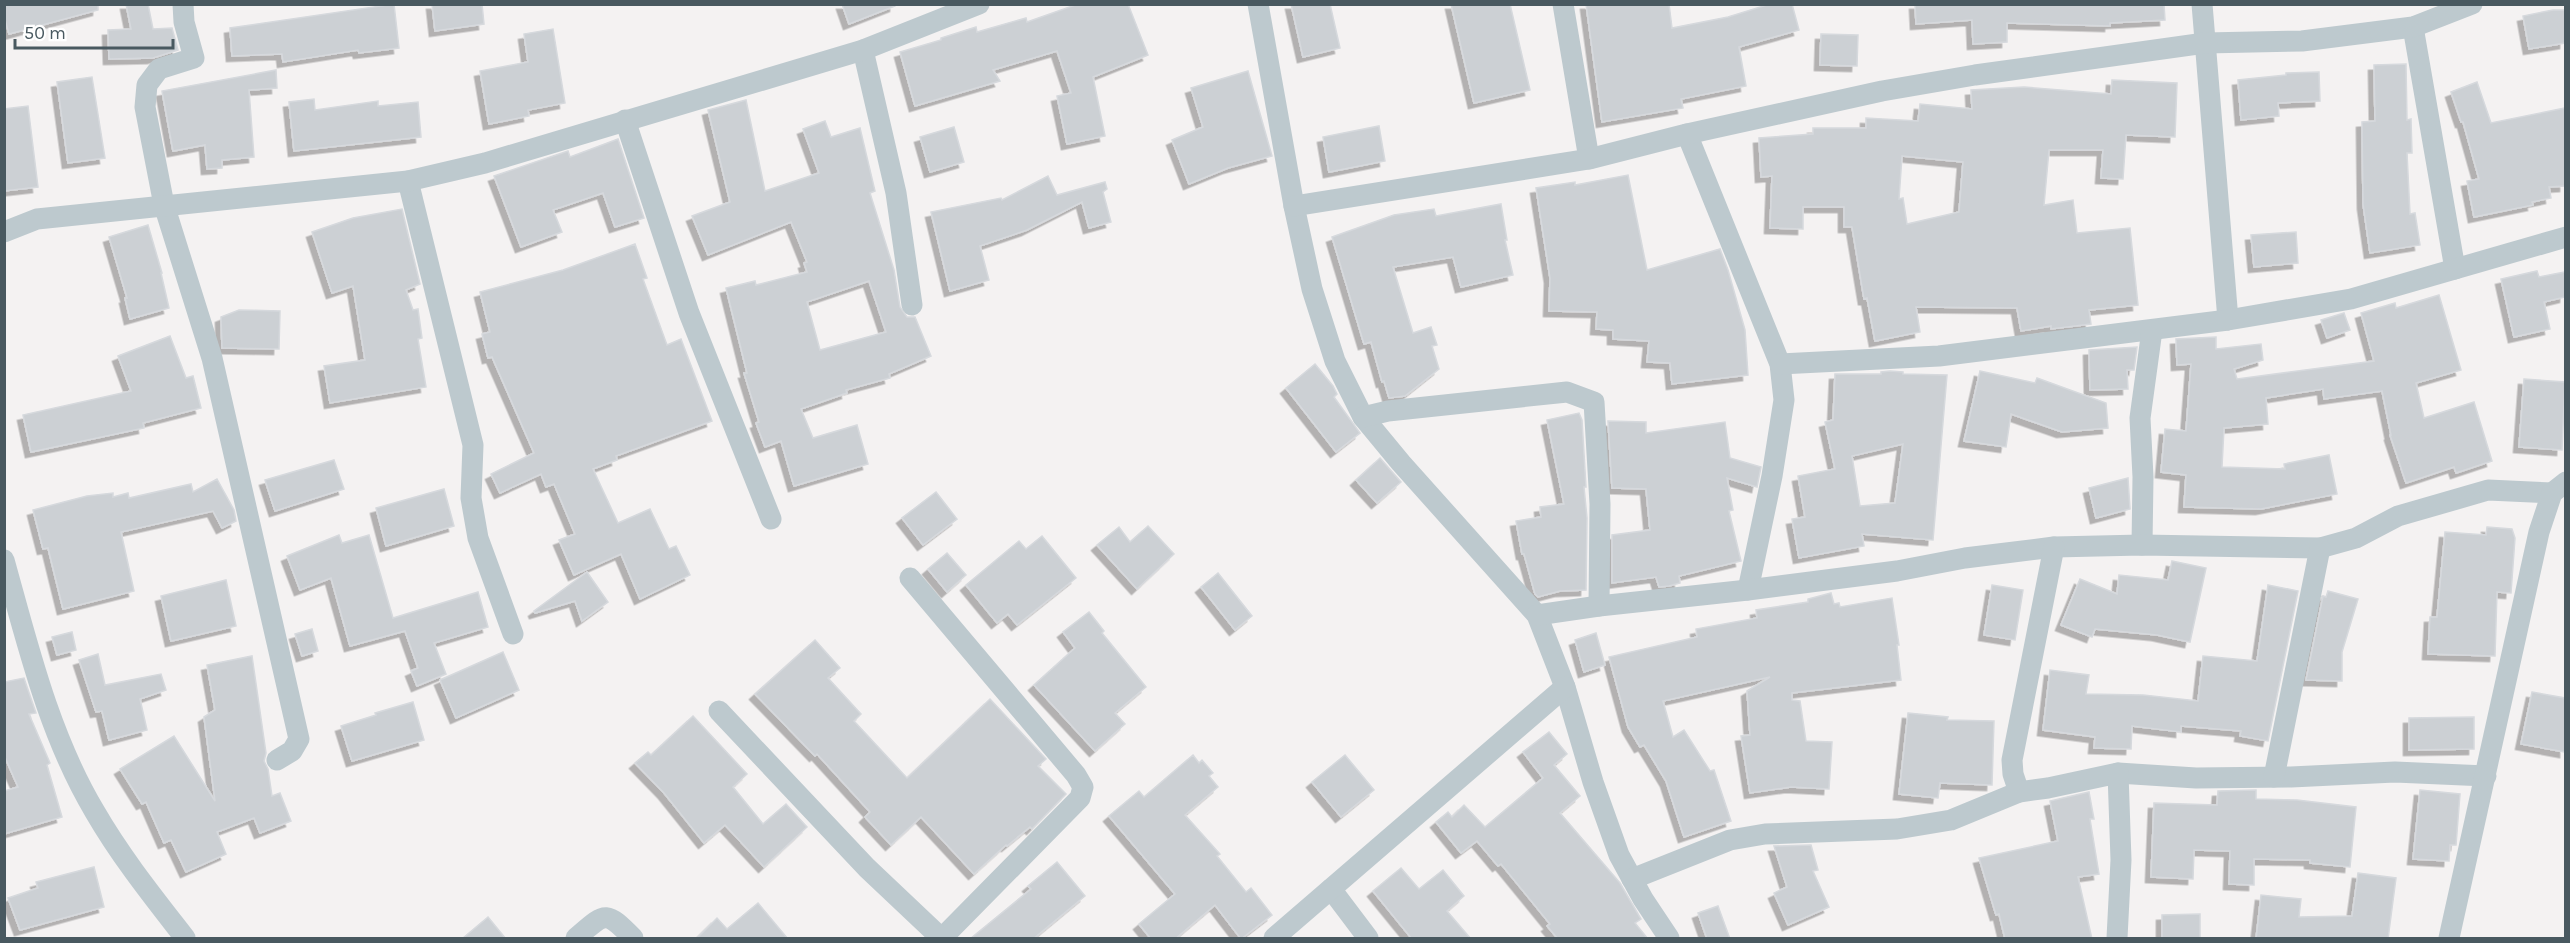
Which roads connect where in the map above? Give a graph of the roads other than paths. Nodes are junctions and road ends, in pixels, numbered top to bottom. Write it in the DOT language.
graph roads {
  1 [pos="183,4"];
  2 [pos="979,4"];
  3 [pos="1258,4"];
  4 [pos="1563,4"];
  5 [pos="2202,4"];
  6 [pos="2472,4"];
  7 [pos="2413,27"];
  8 [pos="2205,43"];
  9 [pos="863,50"];
  10 [pos="625,120"];
  11 [pos="1687,134"];
  12 [pos="1589,159"];
  13 [pos="408,181"];
  14 [pos="164,205"];
  15 [pos="1293,206"];
  16 [pos="4,232"];
  17 [pos="2565,237"];
  18 [pos="2455,269"];
  19 [pos="912,305"];
  20 [pos="2228,320"];
  21 [pos="2152,330"];
  22 [pos="1780,364"];
  23 [pos="1363,417"];
  24 [pos="2559,488"];
  25 [pos="771,519"];
  26 [pos="2142,545"];
  27 [pos="2054,547"];
  28 [pos="2320,548"];
  29 [pos="4,560"];
  30 [pos="910,578"];
  31 [pos="1748,590"];
  32 [pos="1599,606"];
  33 [pos="1537,615"];
  34 [pos="513,634"];
  35 [pos="1565,687"];
  36 [pos="719,711"];
  37 [pos="277,760"];
  38 [pos="2118,773"];
  39 [pos="2486,776"];
  40 [pos="2274,777"];
  41 [pos="2019,792"];
  42 [pos="1632,879"];
  43 [pos="1331,889"];
  44 [pos="185,939"];
  45 [pos="576,939"];
  46 [pos="633,939"];
  47 [pos="941,939"];
  48 [pos="1274,939"];
  49 [pos="1368,939"];
  50 [pos="1669,939"];
  51 [pos="2117,939"];
  52 [pos="2449,939"];
  1 -- 14 [label="street"];
  2 -- 9 [label="street"];
  3 -- 15 [label="street"];
  4 -- 12 [label="street"];
  5 -- 8 [label="street"];
  6 -- 7 [label="street"];
  7 -- 8 [label="street"];
  7 -- 18 [label="street"];
  8 -- 11 [label="street"];
  8 -- 20 [label="street"];
  9 -- 10 [label="street"];
  9 -- 19 [label="street"];
  10 -- 13 [label="street"];
  10 -- 25 [label="street"];
  11 -- 12 [label="street"];
  11 -- 22 [label="street"];
  12 -- 15 [label="street"];
  13 -- 14 [label="street"];
  13 -- 34 [label="street"];
  14 -- 16 [label="street"];
  14 -- 37 [label="street"];
  15 -- 23 [label="street"];
  17 -- 18 [label="street"];
  18 -- 20 [label="street"];
  20 -- 21 [label="street"];
  21 -- 22 [label="street"];
  21 -- 26 [label="street"];
  22 -- 31 [label="street"];
  23 -- 32 [label="street"];
  23 -- 33 [label="street"];
  24 -- 28 [label="street"];
  24 -- 39 [label="street"];
  26 -- 27 [label="street"];
  26 -- 28 [label="street"];
  27 -- 31 [label="street"];
  27 -- 41 [label="street"];
  28 -- 40 [label="street"];
  29 -- 44 [label="street"];
  30 -- 47 [label="street"];
  31 -- 32 [label="street"];
  32 -- 33 [label="street"];
  33 -- 35 [label="street"];
  35 -- 42 [label="street"];
  35 -- 43 [label="street"];
  36 -- 47 [label="street"];
  38 -- 40 [label="street"];
  38 -- 41 [label="street"];
  38 -- 51 [label="street"];
  39 -- 40 [label="street"];
  39 -- 52 [label="street"];
  41 -- 42 [label="street"];
  42 -- 50 [label="street"];
  43 -- 48 [label="street"];
  43 -- 49 [label="street"];
  45 -- 46 [label="street"];
}
